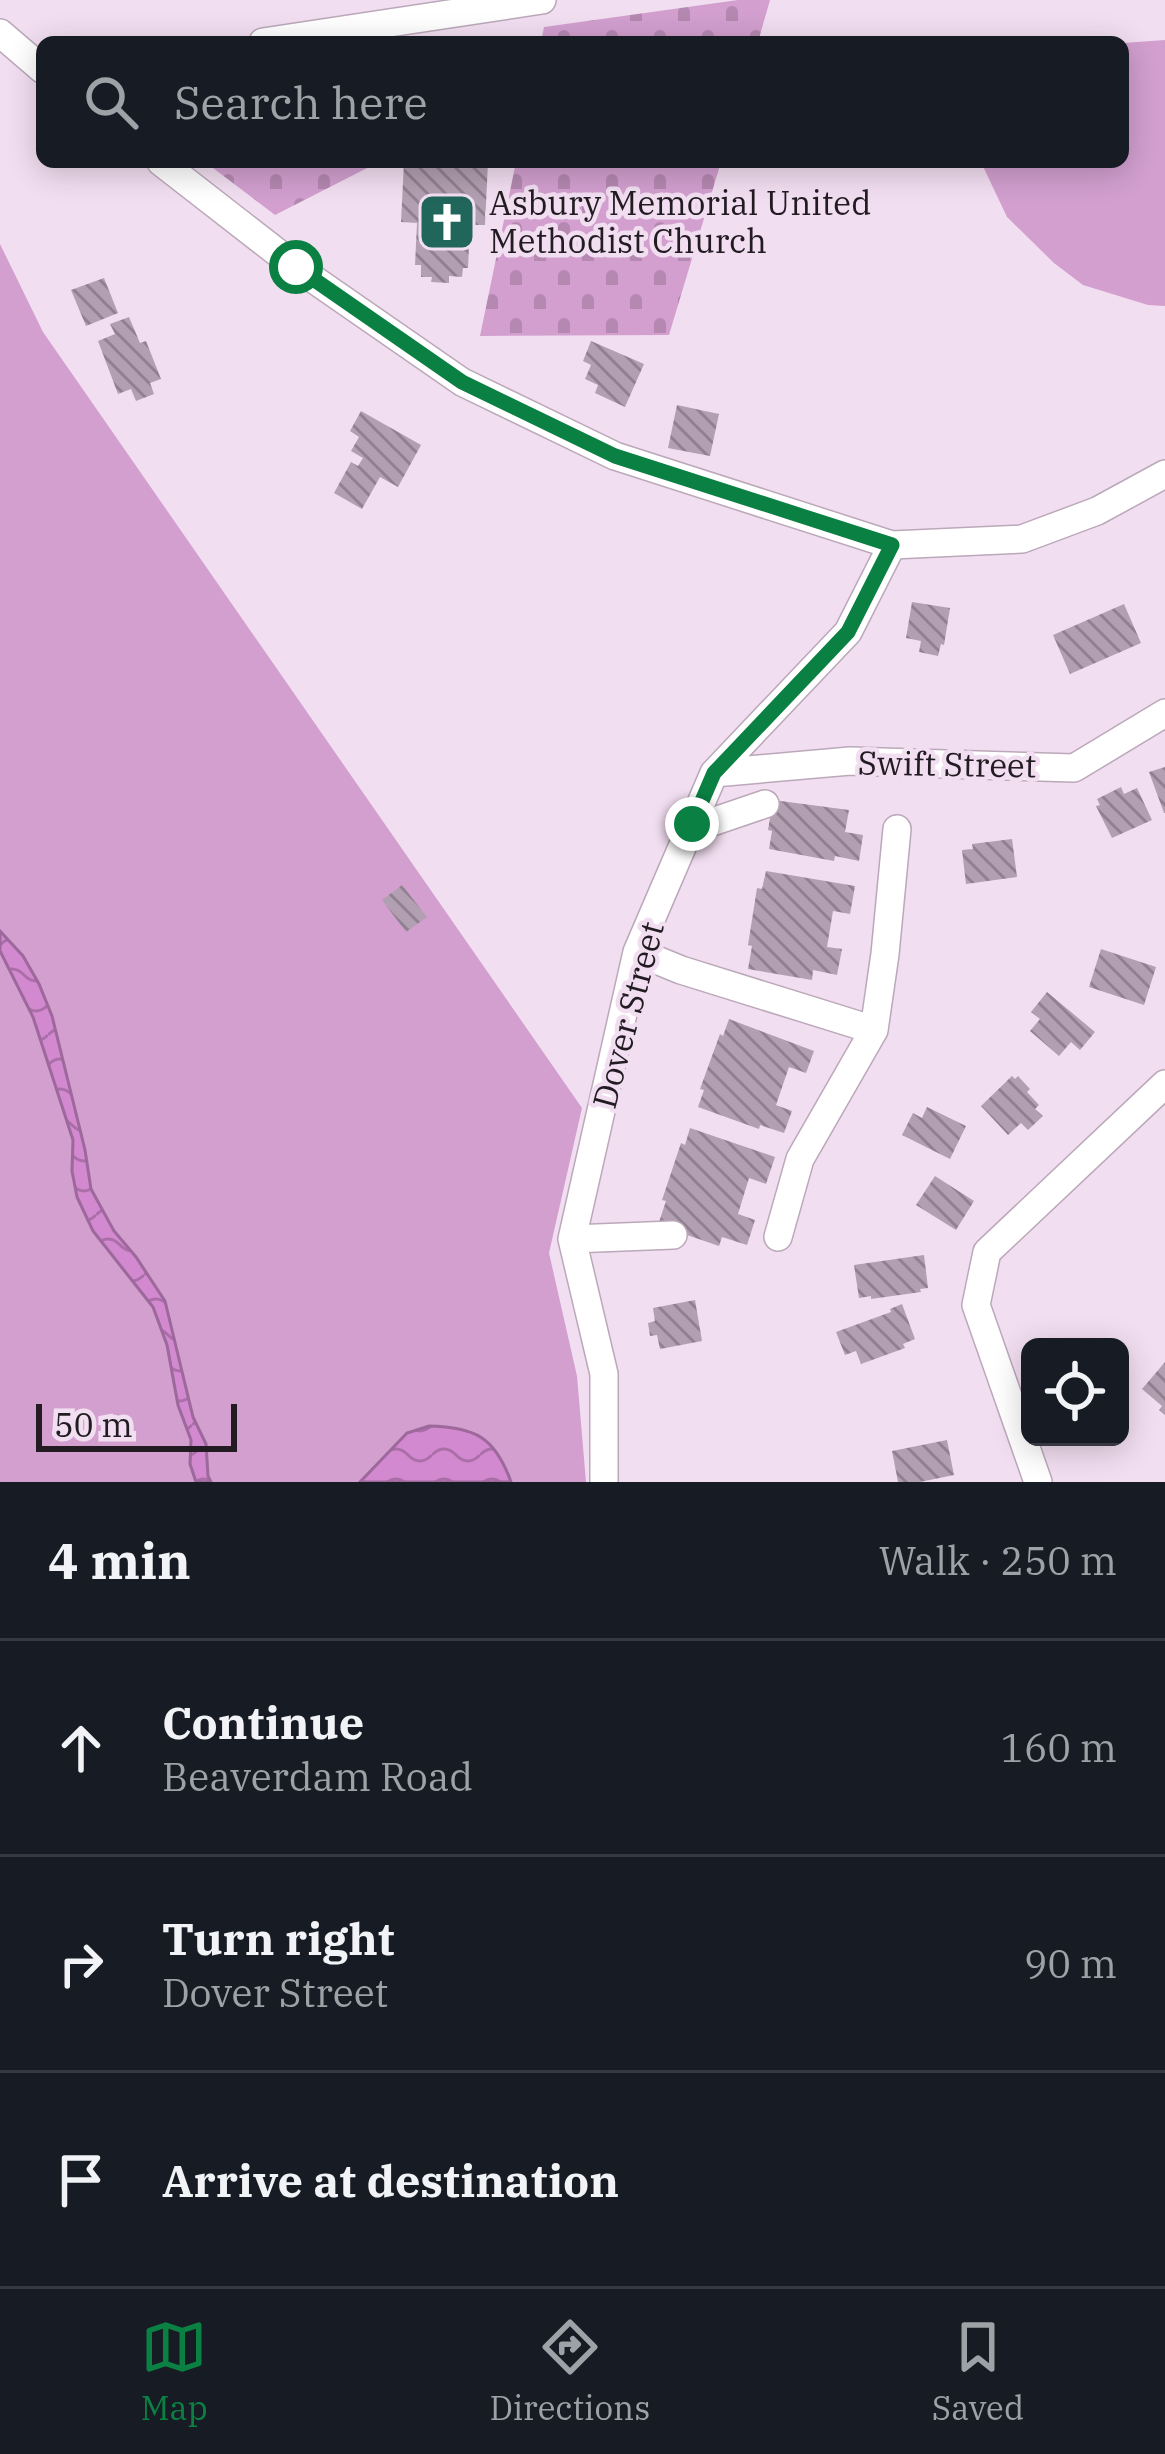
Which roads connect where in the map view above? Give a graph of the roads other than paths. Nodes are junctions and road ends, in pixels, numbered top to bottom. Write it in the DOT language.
graph roads {
  1 [pos="542,0"];
  2 [pos="0,33"];
  3 [pos="303,36"];
  4 [pos="36,64"];
  5 [pos="169,168"];
  6 [pos="1165,474"];
  7 [pos="892,545"];
  8 [pos="1165,713"];
  9 [pos="714,773"];
  10 [pos="765,805"];
  11 [pos="692,824"];
  12 [pos="897,829"];
  13 [pos="638,952"];
  14 [pos="874,1030"];
  15 [pos="1165,1084"];
  16 [pos="673,1235"];
  17 [pos="778,1237"];
  18 [pos="572,1239"];
  19 [pos="604,1482"];
  20 [pos="1037,1482"];
  1 -- 3 [label="street"];
  2 -- 4 [label="street"];
  5 -- 7 [label="street"];
  6 -- 7 [label="street"];
  7 -- 9 [label="street, Dover Street"];
  8 -- 9 [label="street, Swift Street"];
  9 -- 11 [label="street, Dover Street"];
  10 -- 11 [label="street"];
  11 -- 13 [label="street, Dover Street"];
  12 -- 14 [label="street"];
  13 -- 14 [label="street"];
  13 -- 18 [label="street, Dover Street"];
  14 -- 17 [label="street"];
  15 -- 20 [label="street"];
  16 -- 18 [label="street"];
  18 -- 19 [label="street, Dover Street"];
}
